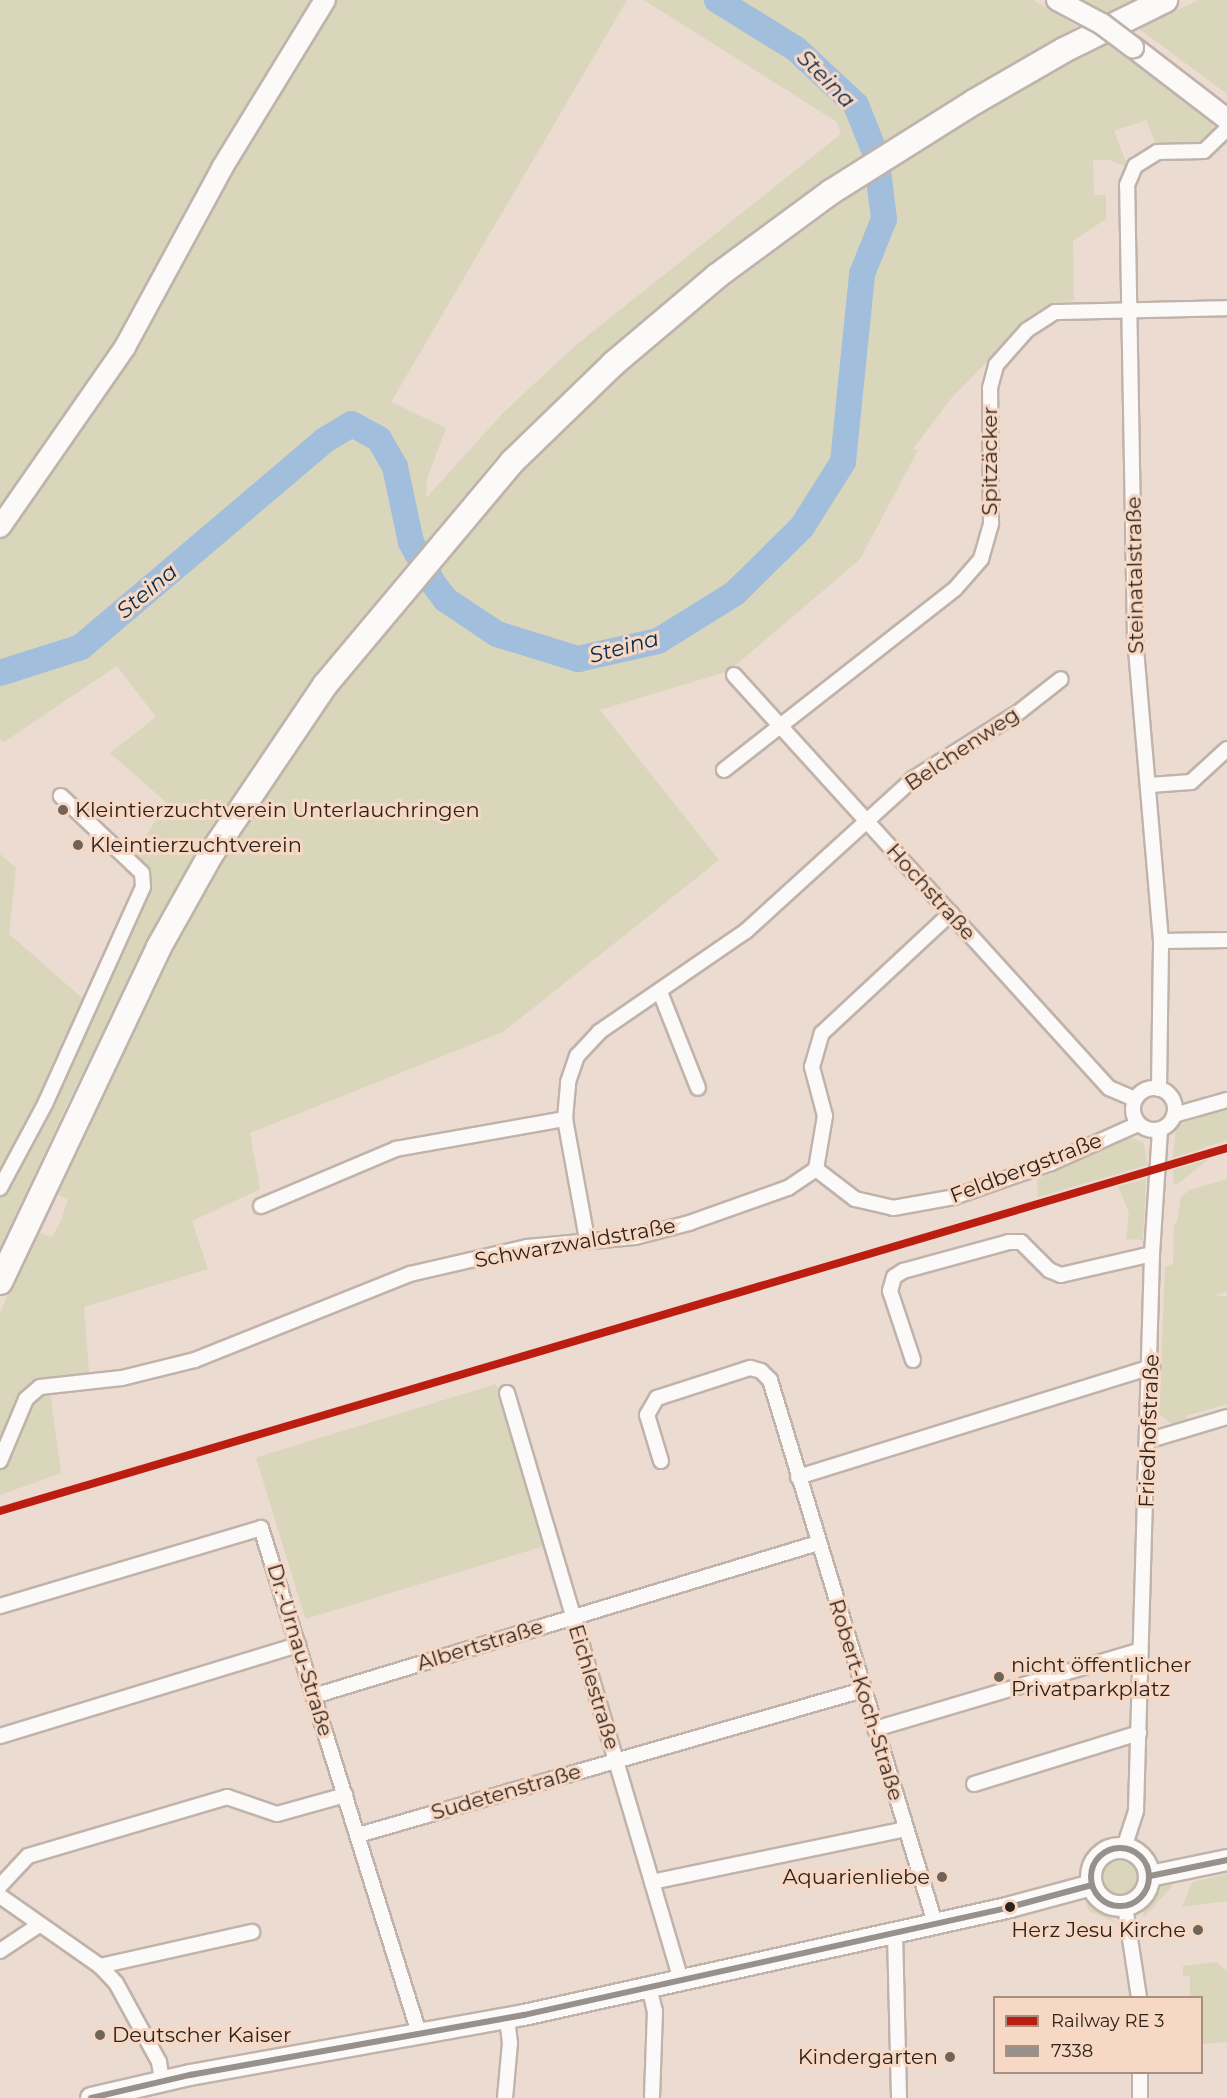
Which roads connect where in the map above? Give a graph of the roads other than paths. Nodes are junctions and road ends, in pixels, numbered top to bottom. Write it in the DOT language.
graph roads {
  1 [pos="325,0"];
  2 [pos="1057,0"];
  3 [pos="1165,0"];
  4 [pos="1227,119"];
  5 [pos="1227,129"];
  6 [pos="1131,308"];
  7 [pos="1227,308"];
  8 [pos="0,527"];
  9 [pos="734,675"];
  10 [pos="1061,679"];
  11 [pos="780,727"];
  12 [pos="1227,749"];
  13 [pos="724,770"];
  14 [pos="1150,785"];
  15 [pos="61,796"];
  16 [pos="865,820"];
  17 [pos="951,913"];
  18 [pos="1227,940"];
  19 [pos="1161,941"];
  20 [pos="660,992"];
  21 [pos="698,1088"];
  22 [pos="1158,1089"];
  23 [pos="1135,1100"];
  24 [pos="1227,1100"];
  25 [pos="1174,1115"];
  26 [pos="565,1119"];
  27 [pos="1138,1124"];
  28 [pos="1160,1130"];
  29 [pos="816,1169"];
  30 [pos="0,1188"];
  31 [pos="261,1206"];
  32 [pos="587,1239"];
  33 [pos="1152,1254"];
  34 [pos="0,1282"];
  35 [pos="913,1360"];
  36 [pos="1152,1367"];
  37 [pos="507,1393"];
  38 [pos="1227,1418"];
  39 [pos="1150,1440"];
  40 [pos="0,1461"];
  41 [pos="661,1461"];
  42 [pos="798,1477"];
  43 [pos="818,1543"];
  44 [pos="0,1606"];
  45 [pos="573,1616"];
  46 [pos="298,1645"];
  47 [pos="1141,1650"];
  48 [pos="863,1690"];
  49 [pos="314,1696"];
  50 [pos="875,1729"];
  51 [pos="1139,1733"];
  52 [pos="0,1736"];
  53 [pos="616,1761"];
  54 [pos="974,1784"];
  55 [pos="345,1795"];
  56 [pos="905,1829"];
  57 [pos="357,1835"];
  58 [pos="1124,1848"];
  59 [pos="1227,1860"];
  60 [pos="1150,1876"];
  61 [pos="652,1882"];
  62 [pos="1092,1885"];
  63 [pos="0,1886"];
  64 [pos="0,1896"];
  65 [pos="1125,1906"];
  66 [pos="935,1923"];
  67 [pos="39,1925"];
  68 [pos="252,1932"];
  69 [pos="895,1932"];
  70 [pos="0,1951"];
  71 [pos="100,1966"];
  72 [pos="681,1980"];
  73 [pos="649,1986"];
  74 [pos="1139,1996"];
  75 [pos="507,2018"];
  76 [pos="419,2033"];
  77 [pos="1140,2074"];
  78 [pos="162,2081"];
  79 [pos="91,2098"];
  80 [pos="505,2098"];
  81 [pos="652,2098"];
  82 [pos="899,2098"];
  83 [pos="1140,2098"];
  1 -- 8 [label="main road"];
  2 -- 4 [label="main road, bridge"];
  3 -- 34 [label="highway"];
  5 -- 6 [label="street, Steinatalstraße"];
  6 -- 7 [label="street, Spitzäcker"];
  6 -- 11 [label="street, Spitzäcker"];
  6 -- 14 [label="street, Steinatalstraße"];
  9 -- 11 [label="street, Hochstraße"];
  10 -- 16 [label="street, Belchenweg"];
  11 -- 13 [label="street, Spitzäcker"];
  11 -- 16 [label="street, Hochstraße"];
  12 -- 14 [label="street"];
  14 -- 19 [label="street, Steinatalstraße"];
  15 -- 30 [label="street"];
  16 -- 17 [label="street, Hochstraße"];
  16 -- 20 [label="street, Belchenweg"];
  17 -- 23 [label="street, Hochstraße"];
  17 -- 29 [label="street"];
  18 -- 19 [label="street"];
  19 -- 22 [label="street, Steinatalstraße"];
  20 -- 21 [label="street"];
  20 -- 26 [label="street, Belchenweg"];
  22 -- 23 [label="street"];
  22 -- 25 [label="street"];
  23 -- 27 [label="street"];
  24 -- 25 [label="street"];
  25 -- 28 [label="street"];
  26 -- 31 [label="street"];
  26 -- 32 [label="street, Belchenweg"];
  27 -- 28 [label="street"];
  27 -- 29 [label="street, Feldbergstraße"];
  28 -- 33 [label="street, Friedhofstraße"];
  29 -- 32 [label="street, Schwarzwaldstraße"];
  32 -- 40 [label="street, Schwarzwaldstraße"];
  33 -- 35 [label="street"];
  33 -- 36 [label="street, Friedhofstraße"];
  36 -- 39 [label="street, Friedhofstraße"];
  36 -- 42 [label="street"];
  37 -- 45 [label="street, Eichlestraße"];
  38 -- 39 [label="street"];
  39 -- 47 [label="street, Friedhofstraße"];
  41 -- 42 [label="street, Robert-Koch-Straße"];
  42 -- 43 [label="street, Robert-Koch-Straße"];
  43 -- 45 [label="street, Albertstraße"];
  43 -- 48 [label="street, Robert-Koch-Straße"];
  44 -- 46 [label="street, Dr.-Urnau-Straße"];
  45 -- 49 [label="street, Albertstraße"];
  45 -- 53 [label="street, Eichlestraße"];
  46 -- 49 [label="street, Dr.-Urnau-Straße"];
  46 -- 52 [label="street"];
  47 -- 50 [label="street"];
  47 -- 51 [label="street, Friedhofstraße"];
  48 -- 50 [label="street, Robert-Koch-Straße"];
  48 -- 53 [label="street, Sudetenstraße"];
  49 -- 55 [label="street, Dr.-Urnau-Straße"];
  50 -- 56 [label="street, Robert-Koch-Straße"];
  51 -- 54 [label="street"];
  51 -- 58 [label="street, Friedhofstraße"];
  53 -- 57 [label="street, Sudetenstraße"];
  53 -- 61 [label="street, Eichlestraße"];
  55 -- 57 [label="street, Dr.-Urnau-Straße"];
  55 -- 63 [label="street"];
  56 -- 61 [label="street"];
  56 -- 66 [label="street, Robert-Koch-Straße"];
  57 -- 76 [label="street, Dr.-Urnau-Straße"];
  58 -- 60 [label="main road"];
  58 -- 62 [label="main road"];
  59 -- 60 [label="main road"];
  60 -- 65 [label="main road"];
  61 -- 72 [label="street, Eichlestraße"];
  62 -- 65 [label="main road"];
  62 -- 66 [label="main road"];
  64 -- 67 [label="street"];
  65 -- 74 [label="street"];
  66 -- 69 [label="main road"];
  67 -- 70 [label="street"];
  67 -- 71 [label="street"];
  68 -- 71 [label="street"];
  69 -- 72 [label="main road"];
  69 -- 82 [label="street"];
  71 -- 78 [label="street"];
  72 -- 73 [label="main road"];
  73 -- 75 [label="main road"];
  73 -- 81 [label="street"];
  75 -- 76 [label="main road"];
  75 -- 80 [label="street"];
  76 -- 78 [label="main road"];
  77 -- 83 [label="street"];
  78 -- 79 [label="main road"];
}
